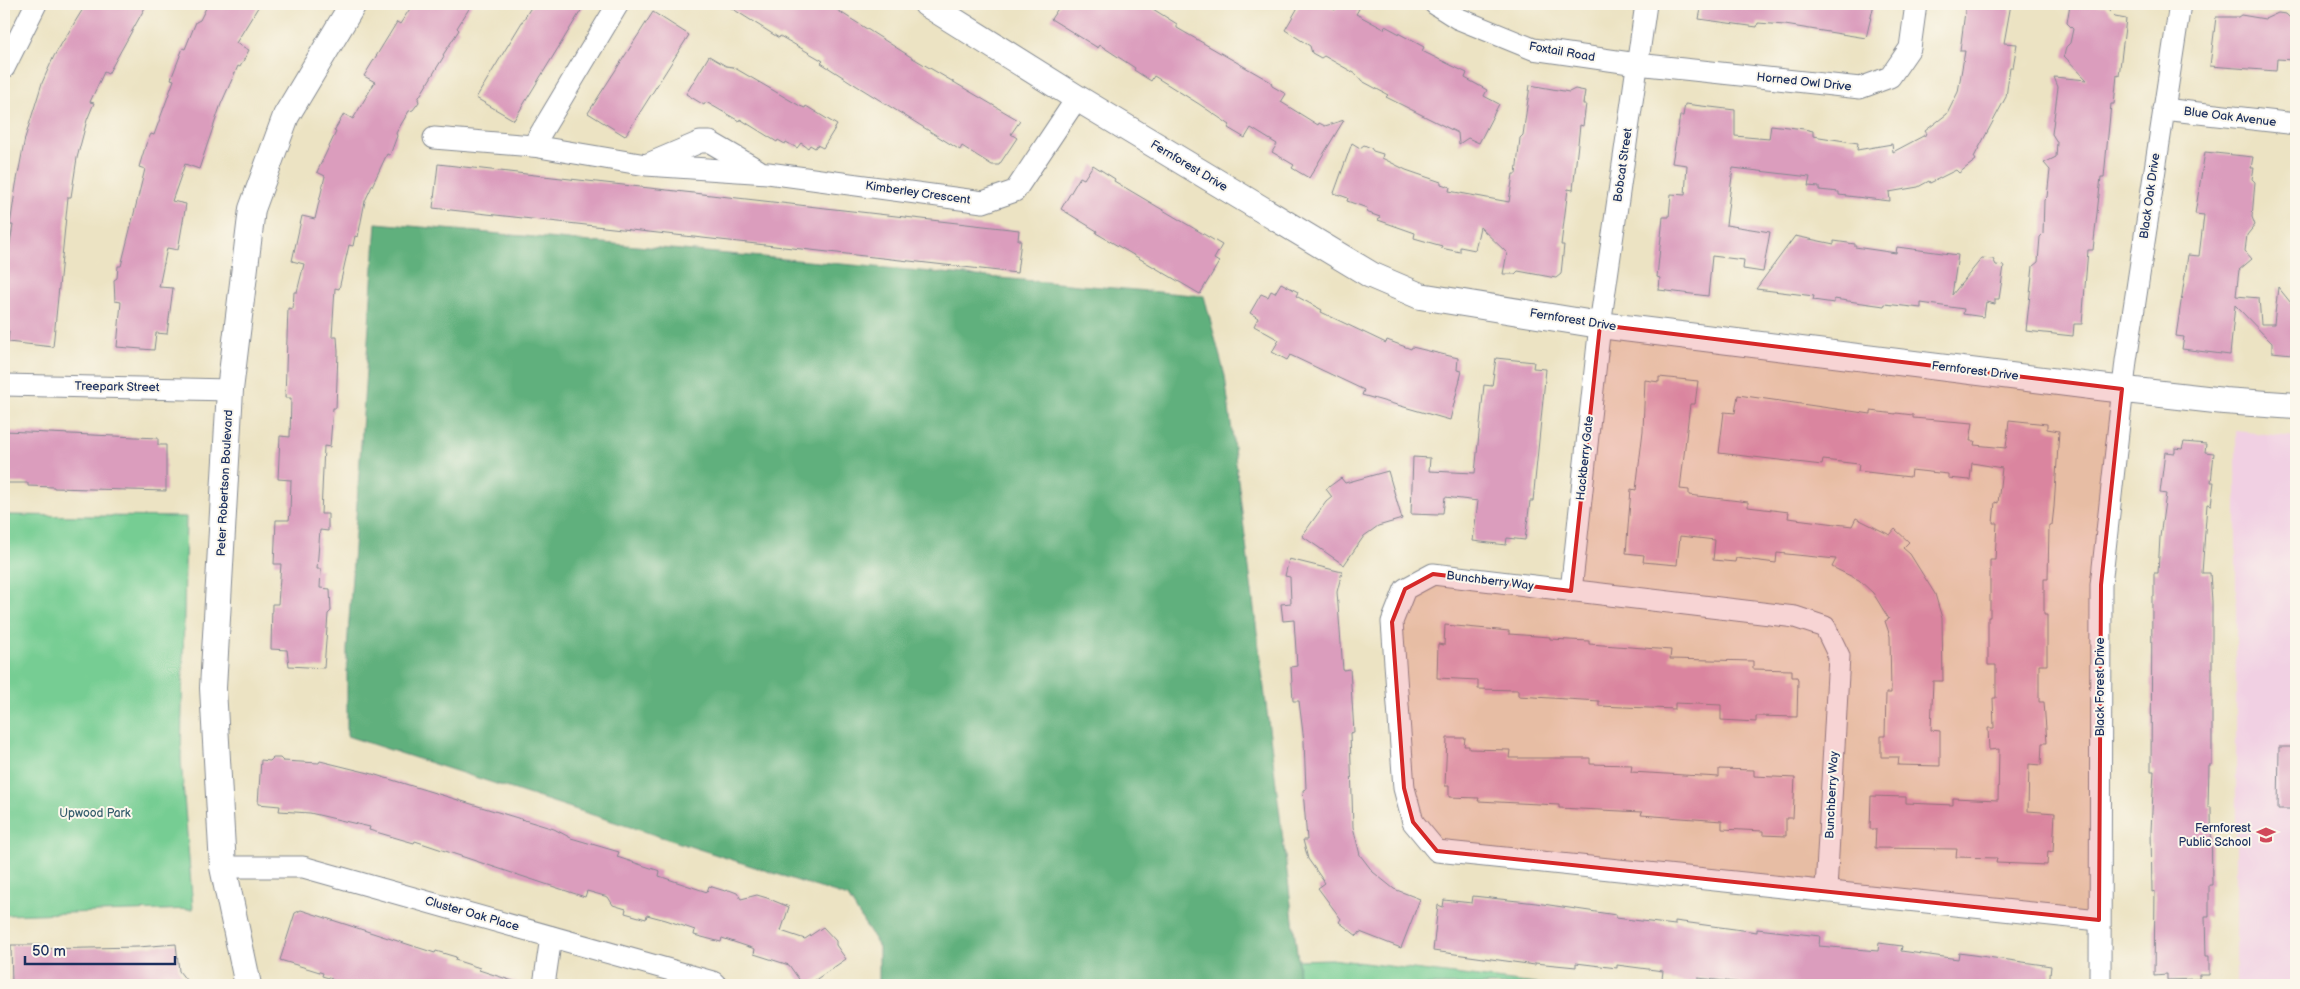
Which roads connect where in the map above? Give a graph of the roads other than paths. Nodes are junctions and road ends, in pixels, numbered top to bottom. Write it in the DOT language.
graph roads {
  1 [pos="36,4"];
  2 [pos="353,4"];
  3 [pos="618,4"];
  4 [pos="927,4"];
  5 [pos="1435,4"];
  6 [pos="1646,4"];
  7 [pos="1916,4"];
  8 [pos="2180,4"];
  9 [pos="1638,64"];
  10 [pos="4,68"];
  11 [pos="1077,98"];
  12 [pos="2163,109"];
  13 [pos="2296,124"];
  14 [pos="434,138"];
  15 [pos="533,146"];
  16 [pos="1600,325"];
  17 [pos="4,385"];
  18 [pos="2122,389"];
  19 [pos="230,390"];
  20 [pos="2296,406"];
  21 [pos="1571,591"];
  22 [pos="223,867"];
  23 [pos="1826,890"];
  24 [pos="2099,920"];
  25 [pos="551,937"];
  26 [pos="248,985"];
  27 [pos="544,985"];
  28 [pos="716,985"];
  29 [pos="2100,985"];
  1 -- 10 [label="street"];
  2 -- 19 [label="street, Peter Robertson Boulevard"];
  3 -- 15 [label="street"];
  4 -- 11 [label="street, Fernforest Drive"];
  5 -- 9 [label="street, Foxtail Road"];
  6 -- 9 [label="street, Bobcat Street"];
  7 -- 9 [label="street, Horned Owl Drive"];
  8 -- 12 [label="street, Black Oak Drive"];
  9 -- 16 [label="street, Bobcat Street"];
  11 -- 15 [label="street, Kimberley Crescent"];
  11 -- 16 [label="street, Fernforest Drive"];
  12 -- 13 [label="street, Blue Oak Avenue"];
  12 -- 18 [label="street, Black Oak Drive"];
  14 -- 15 [label="street, Kimberley Crescent"];
  16 -- 18 [label="street, Fernforest Drive"];
  16 -- 21 [label="street, Hackberry Gate"];
  17 -- 19 [label="street, Treepark Street"];
  18 -- 20 [label="street, Fernforest Drive"];
  18 -- 24 [label="street, Black Forest Drive"];
  19 -- 22 [label="street, Peter Robertson Boulevard"];
  21 -- 23 [label="street, Bunchberry Way"];
  21 -- 23 [label="street, Bunchberry Way"];
  22 -- 25 [label="street, Cluster Oak Place"];
  22 -- 26 [label="street, Peter Robertson Boulevard"];
  23 -- 24 [label="street, Bunchberry Way"];
  24 -- 29 [label="street, Black Forest Drive"];
  25 -- 27 [label="street"];
  25 -- 28 [label="street, Cluster Oak Place"];
}
